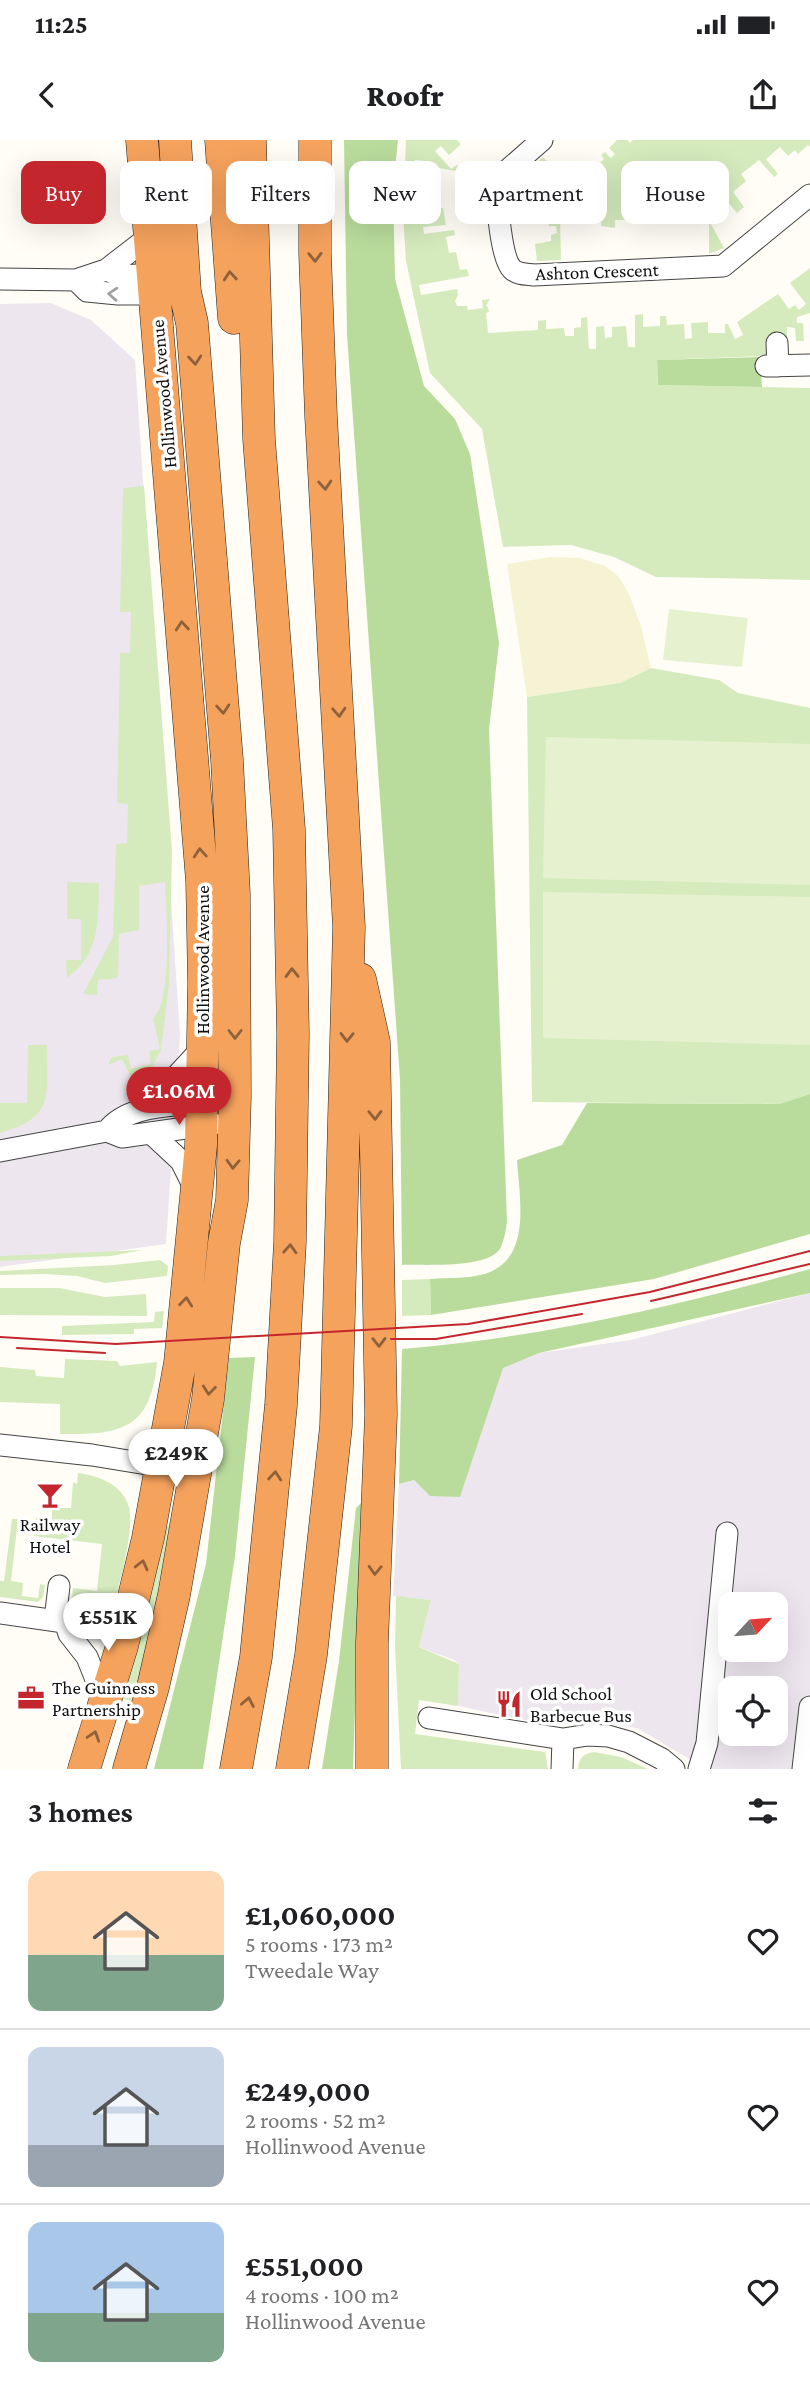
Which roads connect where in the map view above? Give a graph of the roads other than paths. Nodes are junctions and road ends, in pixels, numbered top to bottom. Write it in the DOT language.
graph roads {
  1 [pos="142,140"];
  2 [pos="175,140"];
  3 [pos="221,140"];
  4 [pos="250,140"];
  5 [pos="314,140"];
  6 [pos="542,140"];
  7 [pos="810,195"];
  8 [pos="150,236"];
  9 [pos="106,270"];
  10 [pos="0,279"];
  11 [pos="76,279"];
  12 [pos="169,283"];
  13 [pos="777,343"];
  14 [pos="810,365"];
  15 [pos="259,439"];
  16 [pos="349,927"];
  17 [pos="203,1047"];
  18 [pos="148,1107"];
  19 [pos="235,1109"];
  20 [pos="201,1114"];
  21 [pos="107,1131"];
  22 [pos="152,1134"];
  23 [pos="0,1151"];
  24 [pos="196,1191"];
  25 [pos="0,1444"];
  26 [pos="160,1466"];
  27 [pos="196,1471"];
  28 [pos="727,1533"];
  29 [pos="60,1586"];
  30 [pos="0,1613"];
  31 [pos="67,1622"];
  32 [pos="105,1702"];
  33 [pos="810,1707"];
  34 [pos="429,1718"];
  35 [pos="563,1739"];
  36 [pos="84,1769"];
  37 [pos="129,1769"];
  38 [pos="236,1769"];
  39 [pos="292,1769"];
  40 [pos="372,1769"];
  41 [pos="562,1769"];
  42 [pos="674,1769"];
  43 [pos="699,1769"];
  44 [pos="803,1769"];
  1 -- 8 [label="highway, Hollinwood Avenue"];
  2 -- 12 [label="highway, Hollinwood Avenue"];
  15 -- 3 [label="highway, one-way"];
  4 -- 15 [label="highway"];
  5 -- 16 [label="highway, one-way"];
  6 -- 7 [label="street, Ashton Crescent"];
  8 -- 9 [label="street"];
  8 -- 12 [label="highway, Hollinwood Avenue"];
  9 -- 11 [label="street"];
  9 -- 12 [label="street"];
  10 -- 11 [label="street"];
  12 -- 11 [label="street, one-way"];
  17 -- 12 [label="highway, Hollinwood Avenue, one-way"];
  12 -- 19 [label="highway, Hollinwood Avenue, one-way"];
  13 -- 14 [label="street"];
  38 -- 15 [label="highway, one-way"];
  16 -- 39 [label="highway, one-way"];
  16 -- 40 [label="highway, one-way"];
  17 -- 18 [label="street"];
  17 -- 20 [label="highway, Hollinwood Avenue"];
  18 -- 20 [label="street"];
  18 -- 21 [label="street"];
  19 -- 20 [label="street"];
  19 -- 27 [label="highway, Hollinwood Avenue, one-way"];
  20 -- 22 [label="street"];
  20 -- 24 [label="highway, Hollinwood Avenue"];
  21 -- 22 [label="street"];
  21 -- 23 [label="street"];
  22 -- 24 [label="street"];
  26 -- 24 [label="highway, Hollinwood Avenue, one-way"];
  25 -- 26 [label="street"];
  26 -- 27 [label="street"];
  32 -- 26 [label="highway, Hollinwood Avenue, one-way"];
  27 -- 37 [label="highway, Hollinwood Avenue"];
  28 -- 43 [label="street"];
  29 -- 31 [label="street"];
  30 -- 31 [label="street"];
  31 -- 32 [label="street"];
  36 -- 32 [label="highway, Hollinwood Avenue, one-way"];
  33 -- 44 [label="street"];
  34 -- 35 [label="street"];
  35 -- 41 [label="street"];
  35 -- 42 [label="street"];
}
